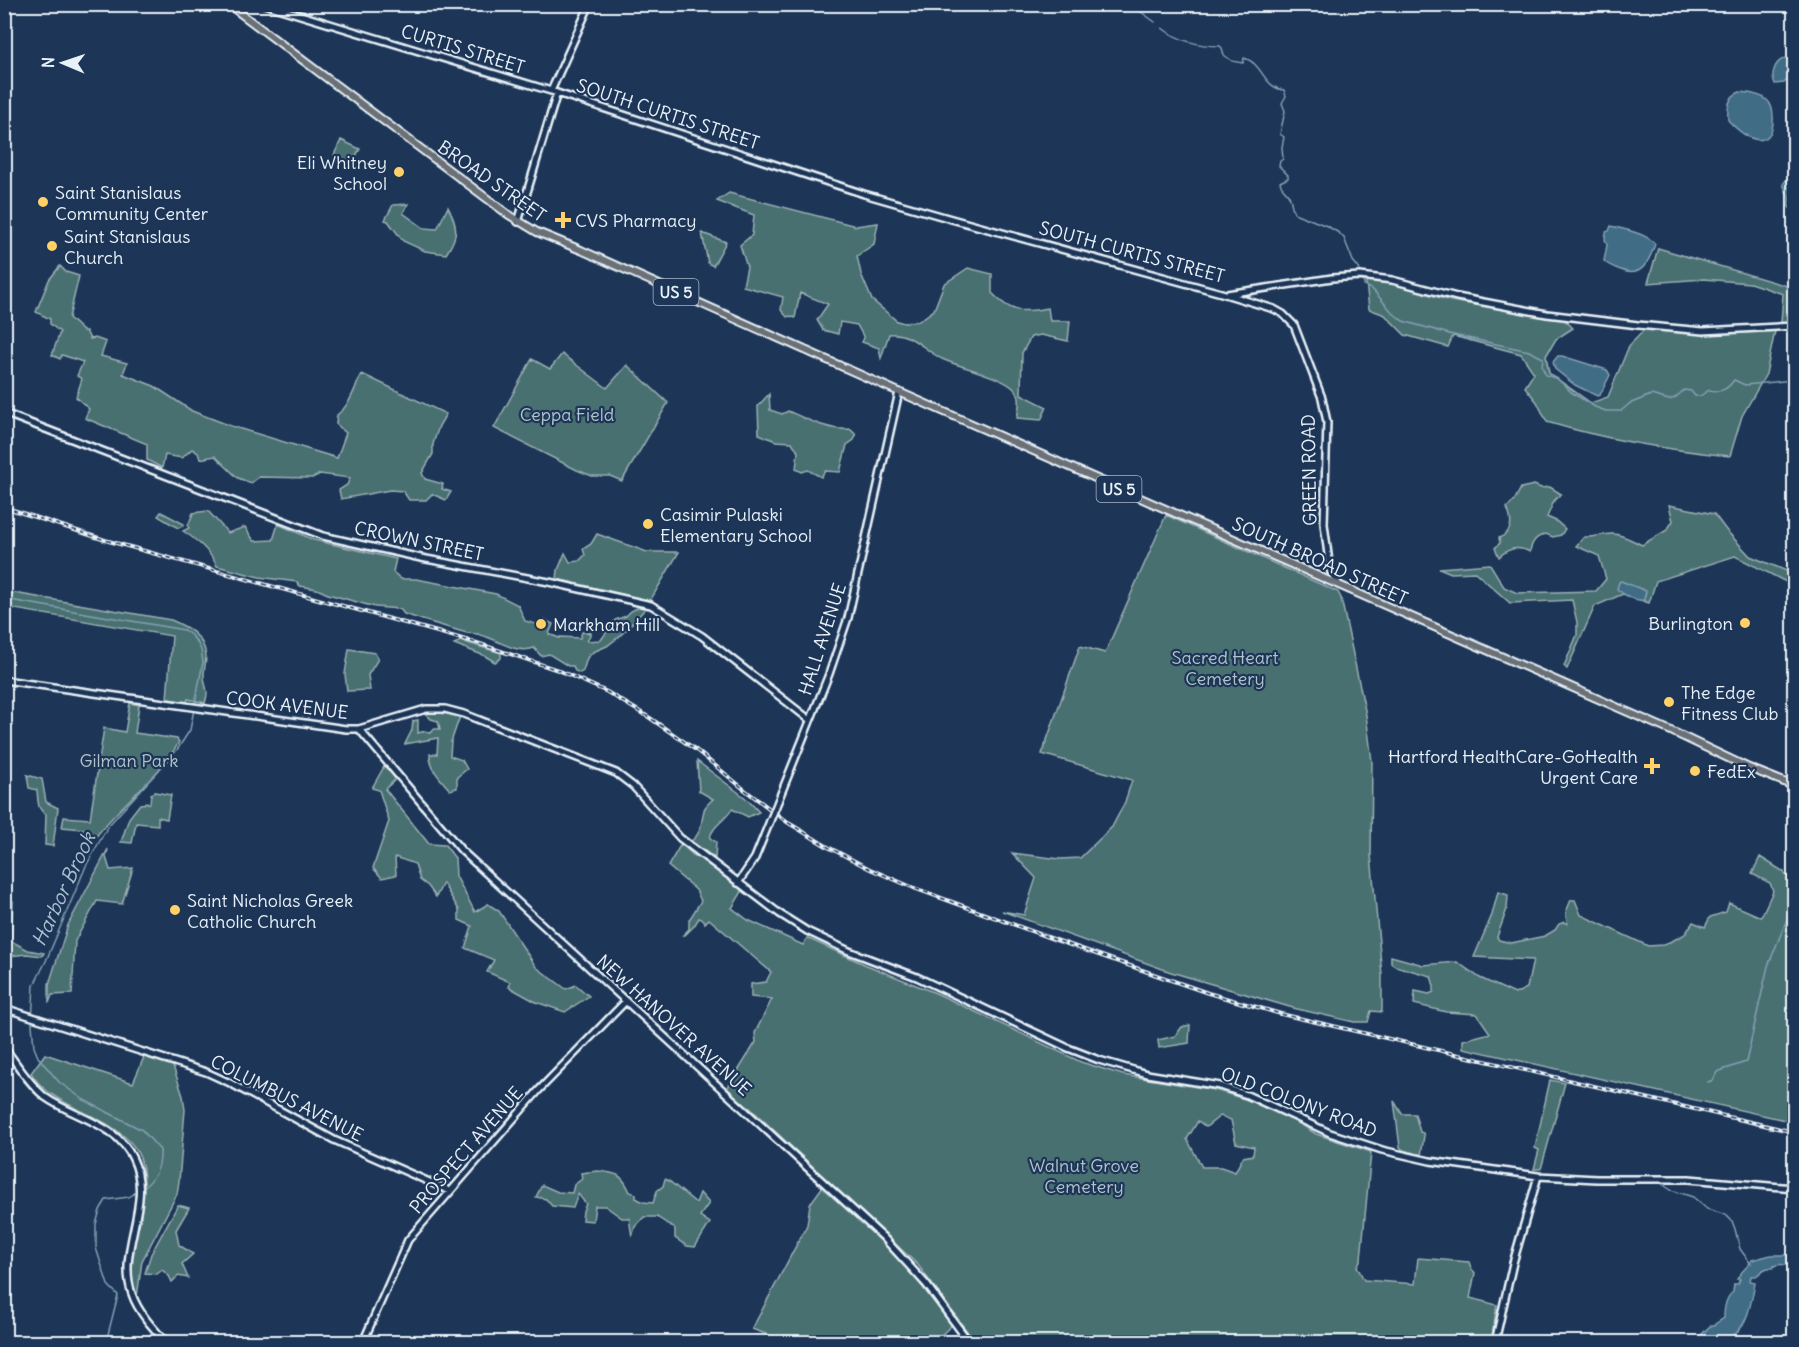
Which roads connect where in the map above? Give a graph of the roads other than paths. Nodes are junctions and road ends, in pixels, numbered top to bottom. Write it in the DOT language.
graph roads {
  1 [pos="228,4"];
  2 [pos="264,4"];
  3 [pos="590,4"];
  4 [pos="236,8"];
  5 [pos="554,92"];
  6 [pos="518,222"];
  7 [pos="1225,294"];
  8 [pos="1794,326"];
  9 [pos="833,362"];
  10 [pos="899,393"];
  11 [pos="4,413"];
  12 [pos="1340,586"];
  13 [pos="4,680"];
  14 [pos="810,720"];
  15 [pos="359,729"];
  16 [pos="624,778"];
  17 [pos="1794,786"];
  18 [pos="738,883"];
  19 [pos="626,1001"];
  20 [pos="4,1008"];
  21 [pos="4,1047"];
  22 [pos="1538,1176"];
  23 [pos="1794,1188"];
  24 [pos="450,1191"];
  25 [pos="163,1342"];
  26 [pos="363,1342"];
  27 [pos="969,1342"];
  28 [pos="1496,1342"];
  1 -- 4 [label="main road, BROAD STREET / US 5"];
  2 -- 5 [label="street, CURTIS STREET"];
  3 -- 5 [label="street"];
  4 -- 6 [label="main road, BROAD STREET / US 5"];
  5 -- 6 [label="street"];
  5 -- 7 [label="street, SOUTH CURTIS STREET"];
  6 -- 9 [label="main road, BROAD STREET / US 5"];
  7 -- 8 [label="street, SOUTH CURTIS STREET"];
  7 -- 12 [label="street, GREEN ROAD"];
  9 -- 10 [label="main road, SOUTH BROAD STREET / US 5"];
  10 -- 12 [label="main road, SOUTH BROAD STREET / US 5"];
  10 -- 14 [label="street, HALL AVENUE"];
  11 -- 14 [label="street, CROWN STREET"];
  12 -- 17 [label="main road, SOUTH BROAD STREET / US 5"];
  13 -- 15 [label="street, COOK AVENUE"];
  14 -- 18 [label="street, HALL AVENUE, bridge"];
  15 -- 16 [label="street, COOK AVENUE"];
  15 -- 19 [label="street, NEW HANOVER AVENUE"];
  16 -- 18 [label="street, OLD COLONY ROAD"];
  18 -- 22 [label="street, OLD COLONY ROAD"];
  19 -- 24 [label="street, PROSPECT AVENUE"];
  19 -- 27 [label="street, NEW HANOVER AVENUE"];
  20 -- 24 [label="street, COLUMBUS AVENUE"];
  21 -- 25 [label="street"];
  22 -- 23 [label="street, OLD COLONY ROAD"];
  22 -- 28 [label="street"];
  24 -- 26 [label="street, PROSPECT AVENUE"];
}
